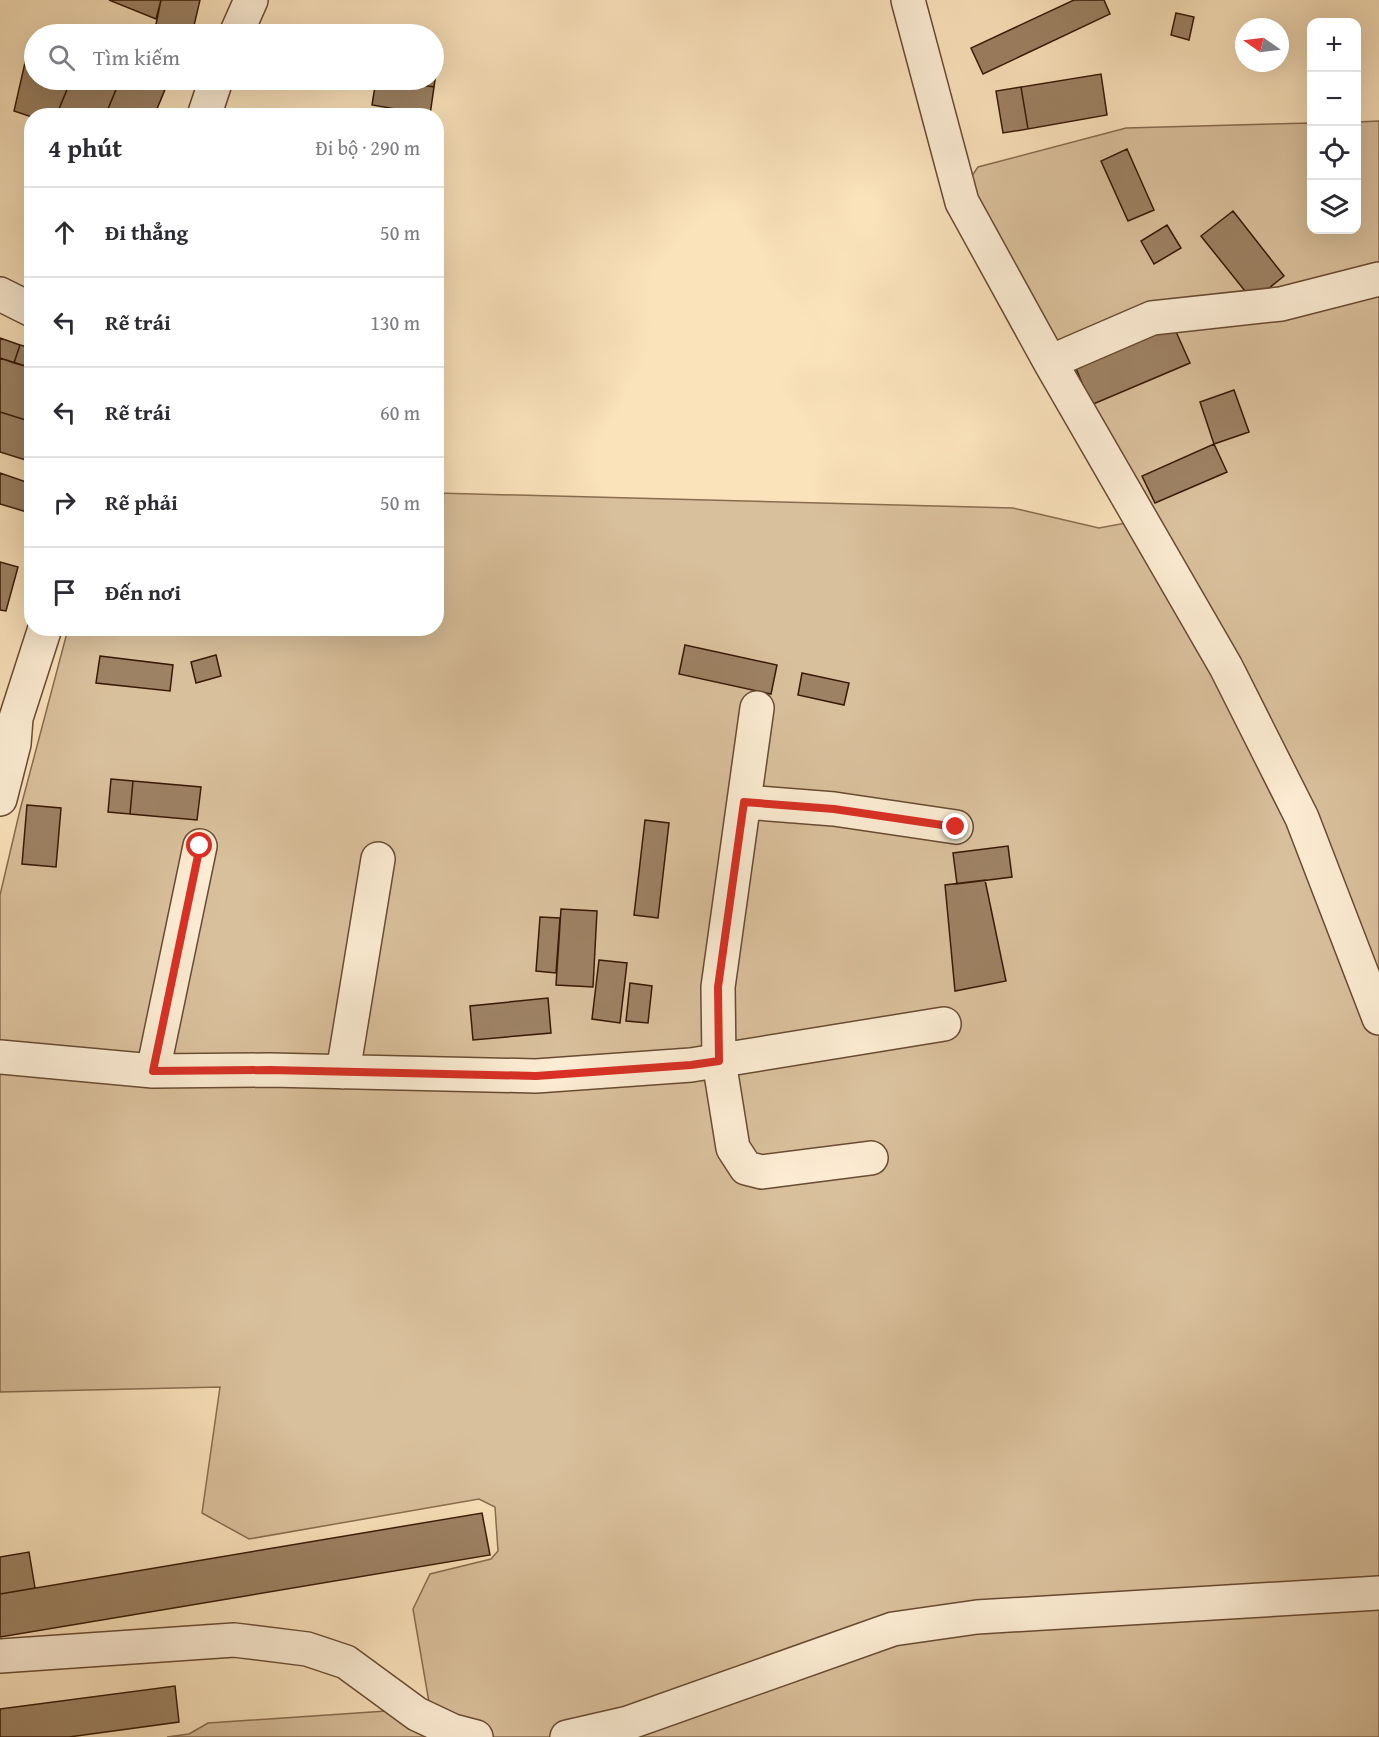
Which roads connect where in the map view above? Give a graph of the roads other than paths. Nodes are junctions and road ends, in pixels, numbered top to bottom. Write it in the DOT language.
graph roads {
  1 [pos="251,0"];
  2 [pos="908,0"];
  3 [pos="240,24"];
  4 [pos="213,90"];
  5 [pos="207,108"];
  6 [pos="1379,279"];
  7 [pos="0,294"];
  8 [pos="24,306"];
  9 [pos="1050,362"];
  10 [pos="42,636"];
  11 [pos="757,708"];
  12 [pos="7,731"];
  13 [pos="0,799"];
  14 [pos="744,802"];
  15 [pos="956,827"];
  16 [pos="200,846"];
  17 [pos="378,858"];
  18 [pos="1372,982"];
  19 [pos="1379,1018"];
  20 [pos="944,1024"];
  21 [pos="0,1057"];
  22 [pos="719,1061"];
  23 [pos="153,1071"];
  24 [pos="343,1072"];
  25 [pos="871,1158"];
  26 [pos="1379,1593"];
  27 [pos="0,1656"];
  28 [pos="476,1737"];
  29 [pos="567,1737"];
  1 -- 3 [label="street"];
  2 -- 9 [label="street"];
  4 -- 5 [label="street"];
  6 -- 9 [label="street"];
  7 -- 8 [label="street"];
  9 -- 18 [label="street"];
  10 -- 12 [label="street"];
  11 -- 14 [label="street"];
  12 -- 13 [label="street"];
  14 -- 15 [label="street"];
  14 -- 22 [label="street"];
  16 -- 23 [label="street"];
  17 -- 24 [label="street"];
  18 -- 19 [label="street"];
  20 -- 22 [label="street"];
  21 -- 23 [label="street"];
  22 -- 24 [label="street"];
  22 -- 25 [label="street"];
  23 -- 24 [label="street"];
  26 -- 29 [label="street"];
  27 -- 28 [label="street"];
}
